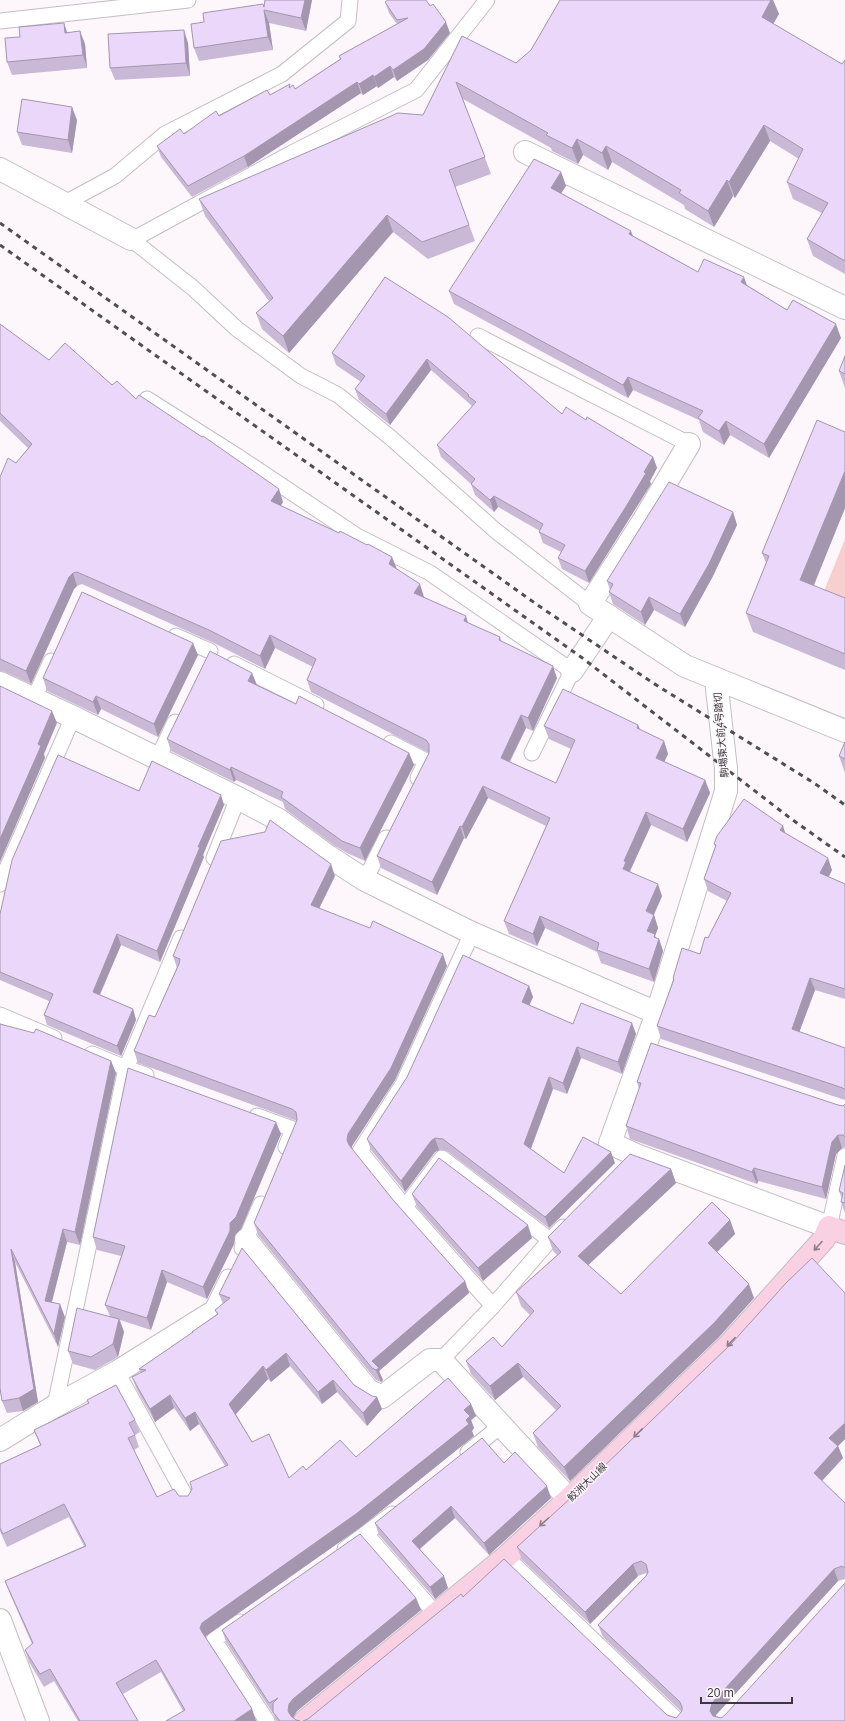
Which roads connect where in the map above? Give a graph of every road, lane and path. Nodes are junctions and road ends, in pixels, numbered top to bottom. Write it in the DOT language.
graph roads {
  1 [pos="188,0"];
  2 [pos="350,0"];
  3 [pos="487,0"];
  4 [pos="0,21"];
  5 [pos="525,152"];
  6 [pos="0,169"];
  7 [pos="65,203"];
  8 [pos="136,237"];
  9 [pos="845,308"];
  10 [pos="478,336"];
  11 [pos="147,399"];
  12 [pos="689,444"];
  13 [pos="590,604"];
  14 [pos="609,616"];
  15 [pos="160,629"];
  16 [pos="56,649"];
  17 [pos="210,651"];
  18 [pos="203,665"];
  19 [pos="572,671"];
  20 [pos="716,680"];
  21 [pos="0,683"];
  22 [pos="34,699"];
  23 [pos="182,708"];
  24 [pos="328,712"];
  25 [pos="73,717"];
  26 [pos="845,731"];
  27 [pos="377,736"];
  28 [pos="532,753"];
  29 [pos="158,758"];
  30 [pos="412,789"];
  31 [pos="238,798"];
  32 [pos="394,824"];
  33 [pos="209,870"];
  34 [pos="365,880"];
  35 [pos="0,884"];
  36 [pos="186,926"];
  37 [pos="472,933"];
  38 [pos="657,1013"];
  39 [pos="0,1015"];
  40 [pos="126,1068"];
  41 [pos="162,1081"];
  42 [pos="242,1110"];
  43 [pos="845,1156"];
  44 [pos="282,1157"];
  45 [pos="267,1192"];
  46 [pos="405,1207"];
  47 [pos="572,1218"];
  48 [pos="837,1230"];
  49 [pos="246,1240"];
  50 [pos="550,1240"];
  51 [pos="493,1306"];
  52 [pos="210,1314"];
  53 [pos="441,1360"];
  54 [pos="117,1372"];
  55 [pos="55,1406"];
  56 [pos="502,1426"];
  57 [pos="0,1440"];
  58 [pos="458,1460"];
  59 [pos="569,1499"];
  60 [pos="188,1501"];
  61 [pos="403,1505"];
  62 [pos="366,1534"];
  63 [pos="334,1556"];
  64 [pos="506,1557"];
  65 [pos="252,1614"];
  66 [pos="436,1614"];
  67 [pos="0,1620"];
  68 [pos="601,1626"];
  69 [pos="590,1637"];
  70 [pos="38,1721"];
  71 [pos="267,1721"];
  72 [pos="304,1721"];
  73 [pos="678,1721"];
  1 -- 4 [label="lane"];
  2 -- 7 [label="lane"];
  3 -- 8 [label="lane"];
  5 -- 9 [label="street"];
  6 -- 7 [label="street"];
  7 -- 8 [label="street"];
  8 -- 13 [label="lane"];
  10 -- 12 [label="lane"];
  11 -- 19 [label="lane"];
  12 -- 13 [label="street"];
  13 -- 14 [label="street"];
  14 -- 19 [label="street"];
  14 -- 20 [label="street"];
  15 -- 17 [label="lane"];
  16 -- 22 [label="lane"];
  17 -- 18 [label="lane"];
  17 -- 24 [label="lane"];
  19 -- 28 [label="lane"];
  20 -- 26 [label="street"];
  20 -- 38 [label="street, 駒場東大前4号踏切"];
  21 -- 22 [label="street"];
  22 -- 25 [label="street"];
  23 -- 29 [label="lane"];
  25 -- 29 [label="street"];
  25 -- 35 [label="lane"];
  27 -- 30 [label="lane"];
  29 -- 31 [label="street"];
  31 -- 33 [label="lane"];
  31 -- 34 [label="street"];
  32 -- 34 [label="lane"];
  34 -- 37 [label="street"];
  36 -- 40 [label="lane"];
  37 -- 38 [label="street"];
  37 -- 46 [label="lane"];
  38 -- 48 [label="street, 駒場東大前4号踏切"];
  39 -- 40 [label="lane"];
  40 -- 41 [label="lane"];
  40 -- 55 [label="lane"];
  42 -- 44 [label="lane"];
  43 -- 48 [label="lane"];
  45 -- 49 [label="lane"];
  46 -- 50 [label="lane"];
  46 -- 51 [label="lane"];
  47 -- 50 [label="lane"];
  48 -- 59 [label="main road, 鮫洲大山線, one-way"];
  49 -- 52 [label="lane"];
  49 -- 53 [label="street"];
  50 -- 51 [label="lane"];
  51 -- 53 [label="lane"];
  52 -- 54 [label="street"];
  53 -- 56 [label="street"];
  54 -- 55 [label="street"];
  54 -- 60 [label="lane"];
  55 -- 57 [label="street"];
  56 -- 58 [label="lane"];
  56 -- 59 [label="street"];
  59 -- 64 [label="main road, 鮫洲大山線, one-way"];
  61 -- 62 [label="lane"];
  62 -- 63 [label="lane"];
  62 -- 66 [label="lane"];
  64 -- 66 [label="main road, 鮫洲大山線"];
  64 -- 69 [label="lane"];
  65 -- 71 [label="lane"];
  66 -- 72 [label="main road, 鮫洲大山線"];
  67 -- 70 [label="street"];
  68 -- 69 [label="lane"];
  69 -- 73 [label="lane"];
}
